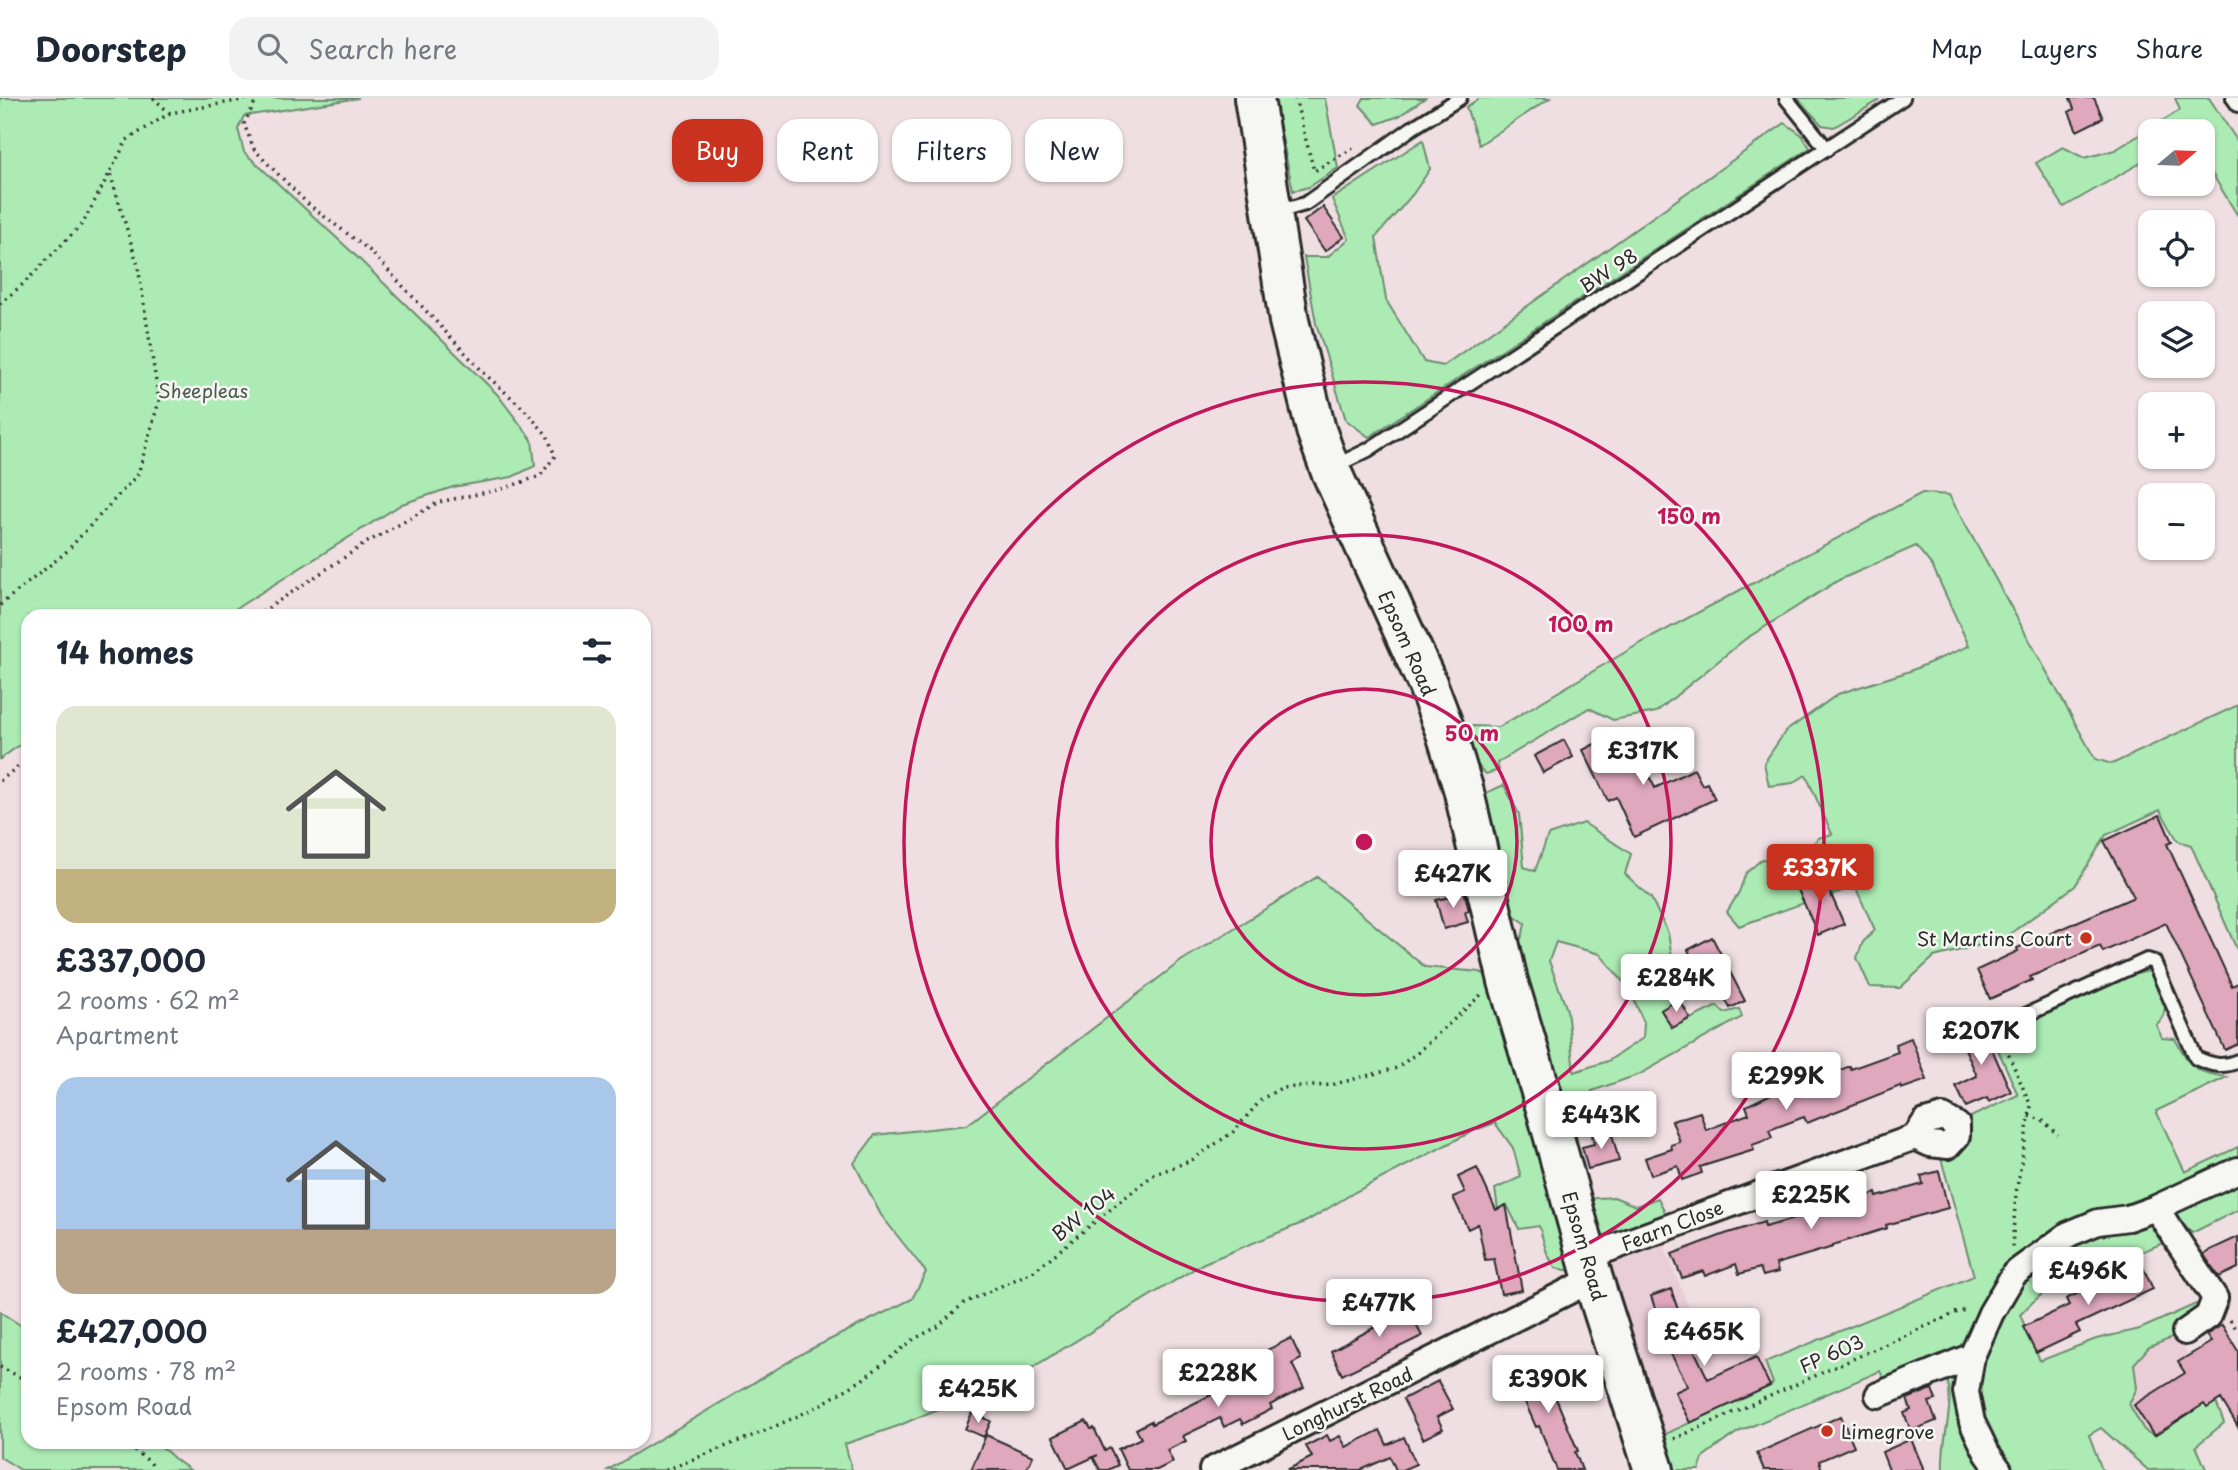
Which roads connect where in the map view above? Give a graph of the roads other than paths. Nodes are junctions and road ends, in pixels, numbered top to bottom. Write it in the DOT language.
graph roads {
  1 [pos="1254,98"];
  2 [pos="1460,98"];
  3 [pos="1786,98"];
  4 [pos="1903,98"];
  5 [pos="2233,98"];
  6 [pos="2238,106"];
  7 [pos="1827,149"];
  8 [pos="1272,213"];
  9 [pos="1330,469"];
  10 [pos="1997,1028"];
  11 [pos="2238,1061"];
  12 [pos="1914,1137"];
  13 [pos="2238,1170"];
  14 [pos="2156,1208"];
  15 [pos="1590,1268"];
  16 [pos="2185,1332"];
  17 [pos="1972,1356"];
  18 [pos="1878,1395"];
  19 [pos="1651,1460"];
  20 [pos="1212,1470"];
  21 [pos="1999,1470"];
  1 -- 8 [label="main road, Epsom Road"];
  2 -- 8 [label="lane"];
  3 -- 7 [label="lane"];
  4 -- 7 [label="lane, BW 98"];
  5 -- 6 [label="lane"];
  7 -- 9 [label="lane, BW 98"];
  8 -- 9 [label="main road, Epsom Road"];
  9 -- 15 [label="main road, Epsom Road"];
  10 -- 11 [label="lane"];
  12 -- 15 [label="street, Fearn Close"];
  13 -- 14 [label="street"];
  14 -- 16 [label="street"];
  14 -- 17 [label="street"];
  15 -- 19 [label="main road, Epsom Road"];
  15 -- 20 [label="street, Longhurst Road"];
  17 -- 18 [label="street"];
  17 -- 21 [label="street"];
}
